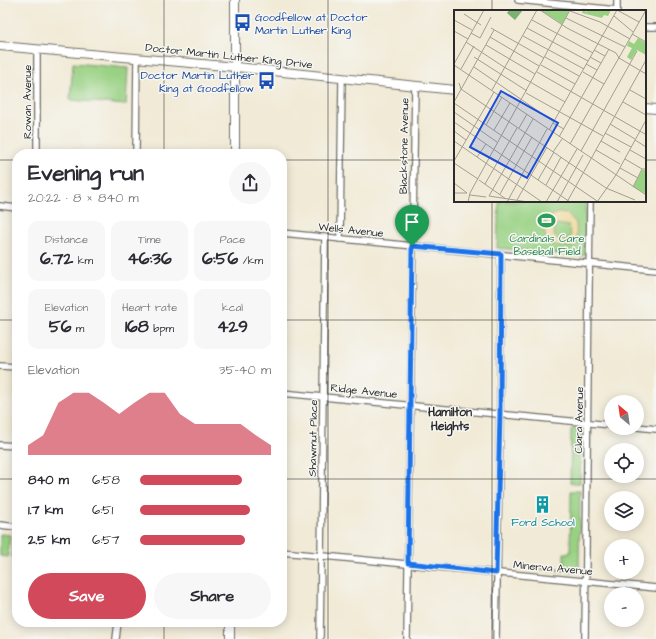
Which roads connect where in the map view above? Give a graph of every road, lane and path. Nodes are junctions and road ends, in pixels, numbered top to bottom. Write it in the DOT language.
graph roads {
  1 [pos="235,0"];
  2 [pos="518,0"];
  3 [pos="617,0"];
  4 [pos="617,10"];
  5 [pos="0,46"];
  6 [pos="37,50"];
  7 [pos="137,58"];
  8 [pos="236,67"];
  9 [pos="342,78"];
  10 [pos="415,86"];
  11 [pos="454,90"];
  12 [pos="646,108"];
  13 [pos="656,109"];
  14 [pos="37,149"];
  15 [pos="136,149"];
  16 [pos="235,149"];
  17 [pos="590,202"];
  18 [pos="0,206"];
  19 [pos="12,207"];
  20 [pos="287,233"];
  21 [pos="325,237"];
  22 [pos="340,239"];
  23 [pos="412,246"];
  24 [pos="501,254"];
  25 [pos="590,263"];
  26 [pos="656,270"];
  27 [pos="0,366"];
  28 [pos="12,367"];
  29 [pos="287,393"];
  30 [pos="323,397"];
  31 [pos="411,406"];
  32 [pos="500,414"];
  33 [pos="589,423"];
  34 [pos="604,424"];
  35 [pos="644,428"];
  36 [pos="656,429"];
  37 [pos="0,445"];
  38 [pos="12,446"];
  39 [pos="0,525"];
  40 [pos="12,526"];
  41 [pos="287,552"];
  42 [pos="321,555"];
  43 [pos="408,563"];
  44 [pos="496,573"];
  45 [pos="587,581"];
  46 [pos="656,588"];
  47 [pos="117,627"];
  48 [pos="230,627"];
  49 [pos="116,639"];
  50 [pos="230,639"];
  51 [pos="320,639"];
  52 [pos="408,639"];
  53 [pos="496,639"];
  54 [pos="585,639"];
  1 -- 8 [label="main road"];
  2 -- 4 [label="street"];
  3 -- 4 [label="street"];
  5 -- 6 [label="main road, Doctor Martin Luther King Drive"];
  6 -- 7 [label="main road, Doctor Martin Luther King Drive"];
  6 -- 14 [label="street, Rowan Avenue"];
  7 -- 8 [label="main road, Doctor Martin Luther King Drive"];
  7 -- 15 [label="street"];
  8 -- 9 [label="main road, Doctor Martin Luther King Drive"];
  8 -- 16 [label="main road"];
  9 -- 10 [label="main road, Doctor Martin Luther King Drive"];
  9 -- 22 [label="street"];
  10 -- 11 [label="main road, Doctor Martin Luther King Drive"];
  10 -- 23 [label="street, Blackstone Avenue"];
  12 -- 13 [label="main road"];
  17 -- 25 [label="street, Clara Avenue"];
  18 -- 19 [label="street"];
  20 -- 21 [label="street, Wells Avenue"];
  21 -- 22 [label="street, Wells Avenue"];
  21 -- 30 [label="street, Shawmut Place"];
  22 -- 23 [label="street, Wells Avenue"];
  23 -- 24 [label="street, Wells Avenue"];
  23 -- 31 [label="street, Blackstone Avenue"];
  24 -- 25 [label="street, Wells Avenue"];
  24 -- 32 [label="street"];
  25 -- 26 [label="street, Wells Avenue"];
  25 -- 33 [label="street, Clara Avenue"];
  27 -- 28 [label="street"];
  29 -- 30 [label="street, Ridge Avenue"];
  30 -- 31 [label="street, Ridge Avenue"];
  30 -- 42 [label="street, Shawmut Place"];
  31 -- 32 [label="street, Ridge Avenue"];
  31 -- 43 [label="street, Blackstone Avenue"];
  32 -- 33 [label="street, Ridge Avenue"];
  32 -- 44 [label="street"];
  33 -- 34 [label="street, Ridge Avenue"];
  33 -- 45 [label="street, Clara Avenue"];
  35 -- 36 [label="street"];
  37 -- 38 [label="street"];
  39 -- 40 [label="street"];
  41 -- 42 [label="street, Minerva Avenue"];
  42 -- 43 [label="street, Minerva Avenue"];
  42 -- 51 [label="street, Shawmut Place"];
  43 -- 44 [label="street, Minerva Avenue"];
  43 -- 52 [label="street, Blackstone Avenue"];
  44 -- 45 [label="street, Minerva Avenue"];
  44 -- 53 [label="street"];
  45 -- 46 [label="street, Minerva Avenue"];
  45 -- 54 [label="street, Clara Avenue"];
  47 -- 49 [label="street"];
  48 -- 50 [label="main road"];
}
